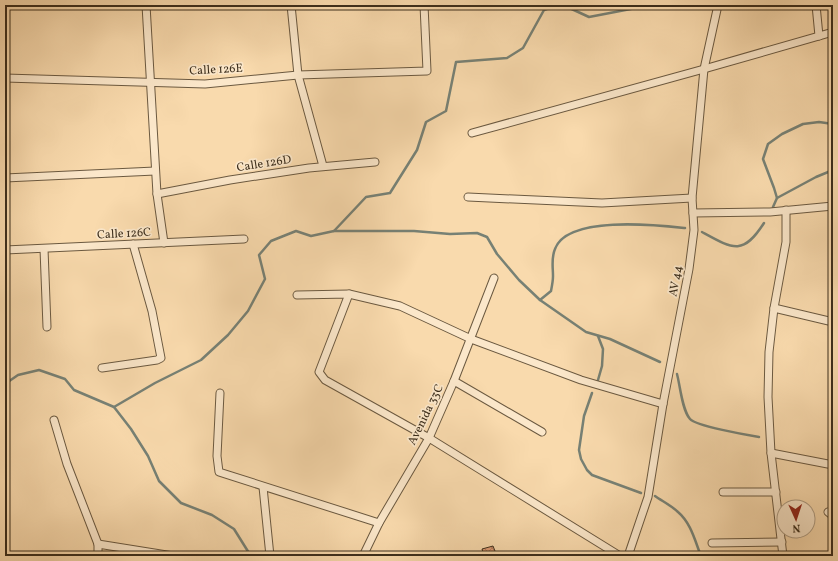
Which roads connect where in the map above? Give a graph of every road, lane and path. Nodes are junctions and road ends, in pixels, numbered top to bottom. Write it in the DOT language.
graph roads {
  1 [pos="146,5"];
  2 [pos="291,5"];
  3 [pos="424,5"];
  4 [pos="718,5"];
  5 [pos="816,5"];
  6 [pos="833,32"];
  7 [pos="819,36"];
  8 [pos="704,69"];
  9 [pos="298,74"];
  10 [pos="5,78"];
  11 [pos="150,82"];
  12 [pos="472,133"];
  13 [pos="375,162"];
  14 [pos="323,166"];
  15 [pos="155,171"];
  16 [pos="5,178"];
  17 [pos="157,194"];
  18 [pos="468,197"];
  19 [pos="692,198"];
  20 [pos="833,206"];
  21 [pos="786,210"];
  22 [pos="692,213"];
  23 [pos="244,239"];
  24 [pos="164,243"];
  25 [pos="133,244"];
  26 [pos="44,248"];
  27 [pos="5,250"];
  28 [pos="494,278"];
  29 [pos="349,294"];
  30 [pos="297,295"];
  31 [pos="774,308"];
  32 [pos="833,322"];
  33 [pos="47,327"];
  34 [pos="471,339"];
  35 [pos="102,368"];
  36 [pos="454,381"];
  37 [pos="220,393"];
  38 [pos="663,404"];
  39 [pos="54,420"];
  40 [pos="542,432"];
  41 [pos="429,438"];
  42 [pos="771,453"];
  43 [pos="833,465"];
  44 [pos="263,486"];
  45 [pos="723,492"];
  46 [pos="776,492"];
  47 [pos="379,523"];
  48 [pos="782,542"];
  49 [pos="712,543"];
  50 [pos="98,544"];
  51 [pos="98,556"];
  52 [pos="173,556"];
  53 [pos="270,556"];
  54 [pos="363,556"];
  55 [pos="620,556"];
  56 [pos="628,556"];
  57 [pos="783,556"];
  1 -- 11 [label="street"];
  2 -- 9 [label="street"];
  3 -- 9 [label="street, Calle 126E"];
  4 -- 8 [label="street, AV 44"];
  5 -- 7 [label="street"];
  6 -- 7 [label="street"];
  7 -- 8 [label="street"];
  8 -- 12 [label="street"];
  8 -- 19 [label="street, AV 44"];
  9 -- 11 [label="street, Calle 126E"];
  9 -- 14 [label="street"];
  10 -- 11 [label="street, Calle 126E"];
  11 -- 15 [label="street"];
  13 -- 14 [label="street, Calle 126D"];
  14 -- 17 [label="street, Calle 126D"];
  15 -- 16 [label="street"];
  15 -- 17 [label="street"];
  17 -- 24 [label="street"];
  18 -- 19 [label="street"];
  19 -- 22 [label="street, AV 44"];
  20 -- 21 [label="street"];
  21 -- 22 [label="street"];
  21 -- 31 [label="street"];
  22 -- 38 [label="street, AV 44"];
  23 -- 24 [label="street, Calle 126C"];
  24 -- 25 [label="street, Calle 126C"];
  25 -- 26 [label="street, Calle 126C"];
  25 -- 35 [label="street"];
  26 -- 27 [label="street, Calle 126C"];
  26 -- 33 [label="street"];
  28 -- 34 [label="street, Avenida 33C"];
  29 -- 30 [label="street"];
  29 -- 34 [label="street"];
  29 -- 41 [label="street"];
  31 -- 32 [label="street"];
  31 -- 42 [label="street"];
  34 -- 36 [label="street, Avenida 33C"];
  34 -- 38 [label="street"];
  36 -- 40 [label="street"];
  36 -- 41 [label="street, Avenida 33C"];
  37 -- 44 [label="street"];
  38 -- 56 [label="street, AV 44"];
  39 -- 50 [label="street"];
  41 -- 47 [label="street, Avenida 33C"];
  41 -- 55 [label="street"];
  42 -- 43 [label="street"];
  42 -- 46 [label="street"];
  44 -- 47 [label="street"];
  44 -- 53 [label="street"];
  45 -- 46 [label="street"];
  46 -- 48 [label="street"];
  47 -- 54 [label="street, Avenida 33C"];
  48 -- 49 [label="street"];
  48 -- 57 [label="street"];
  50 -- 51 [label="street"];
  50 -- 52 [label="street"];
}
